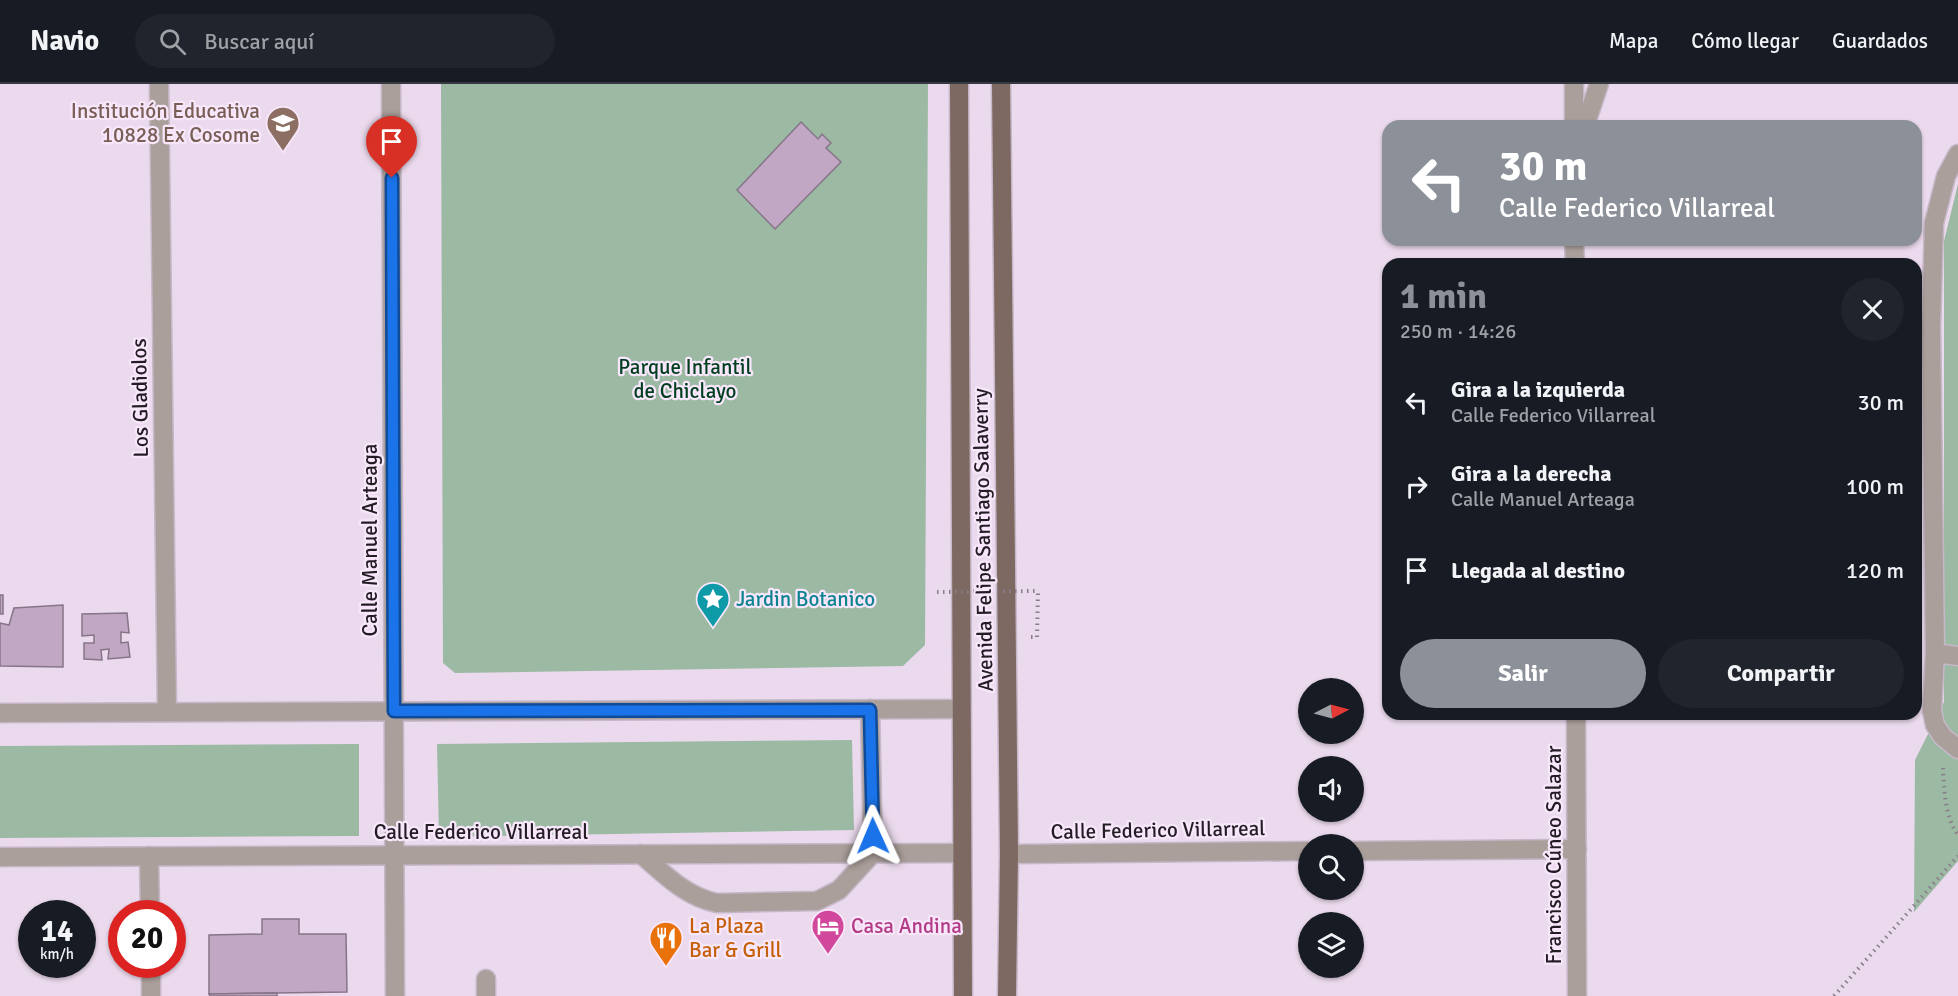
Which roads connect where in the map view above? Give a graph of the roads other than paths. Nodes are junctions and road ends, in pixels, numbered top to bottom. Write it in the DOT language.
graph roads {
  1 [pos="159,84"];
  2 [pos="391,84"];
  3 [pos="959,84"];
  4 [pos="1001,84"];
  5 [pos="1574,84"];
  6 [pos="1599,84"];
  7 [pos="1574,120"];
  8 [pos="1587,120"];
  9 [pos="1958,154"];
  10 [pos="1924,327"];
  11 [pos="1935,653"];
  12 [pos="1958,656"];
  13 [pos="961,709"];
  14 [pos="870,710"];
  15 [pos="394,711"];
  16 [pos="167,712"];
  17 [pos="0,713"];
  18 [pos="1576,720"];
  19 [pos="1958,749"];
  20 [pos="1576,849"];
  21 [pos="1298,851"];
  22 [pos="1364,851"];
  23 [pos="873,853"];
  24 [pos="962,853"];
  25 [pos="641,854"];
  26 [pos="1009,854"];
  27 [pos="394,855"];
  28 [pos="150,856"];
  29 [pos="0,857"];
  30 [pos="150,900"];
  31 [pos="151,978"];
  32 [pos="151,996"];
  33 [pos="394,996"];
  34 [pos="963,996"];
  35 [pos="1007,996"];
  36 [pos="1577,996"];
  1 -- 16 [label="street, Los Gladiolos"];
  2 -- 15 [label="street, Calle Manuel Arteaga"];
  3 -- 13 [label="main road, Avenida Felipe Santiago Salaverry"];
  4 -- 26 [label="main road, Avenida Felipe Santiago Salaverry"];
  5 -- 7 [label="street"];
  6 -- 8 [label="street"];
  9 -- 10 [label="street"];
  10 -- 11 [label="street"];
  11 -- 12 [label="street"];
  11 -- 19 [label="street"];
  13 -- 14 [label="street"];
  13 -- 24 [label="main road, Avenida Felipe Santiago Salaverry"];
  14 -- 15 [label="street"];
  14 -- 23 [label="street"];
  15 -- 16 [label="street"];
  15 -- 27 [label="street, Calle Manuel Arteaga"];
  16 -- 17 [label="street"];
  18 -- 20 [label="street, Francisco Cúneo Salazar"];
  20 -- 22 [label="street"];
  20 -- 36 [label="street, Francisco Cúneo Salazar"];
  21 -- 26 [label="street, Calle Federico Villarreal"];
  23 -- 24 [label="street, Calle Federico Villarreal"];
  23 -- 25 [label="street, Calle Federico Villarreal"];
  23 -- 25 [label="street"];
  24 -- 34 [label="main road, Avenida Felipe Santiago Salaverry"];
  25 -- 27 [label="street, Calle Federico Villarreal"];
  26 -- 35 [label="main road, Avenida Felipe Santiago Salaverry"];
  27 -- 28 [label="street, Calle Federico Villarreal"];
  27 -- 33 [label="street, Calle Manuel Arteaga"];
  28 -- 29 [label="street, Calle Federico Villarreal"];
  28 -- 30 [label="street"];
  31 -- 32 [label="street"];
}
